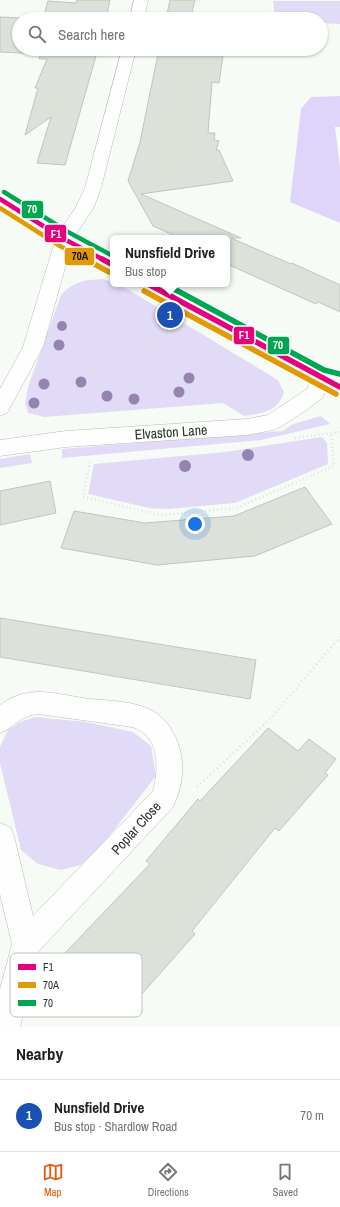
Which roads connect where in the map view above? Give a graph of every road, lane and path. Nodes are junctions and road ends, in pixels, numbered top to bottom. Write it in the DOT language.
graph roads {
  1 [pos="142,0"];
  2 [pos="139,12"];
  3 [pos="127,56"];
  4 [pos="0,199"];
  5 [pos="64,239"];
  6 [pos="110,263"];
  7 [pos="53,281"];
  8 [pos="154,287"];
  9 [pos="196,310"];
  10 [pos="154,343"];
  11 [pos="129,363"];
  12 [pos="331,379"];
  13 [pos="340,387"];
  14 [pos="276,398"];
  15 [pos="0,408"];
  16 [pos="340,432"];
  17 [pos="331,433"];
  18 [pos="293,438"];
  19 [pos="0,448"];
  20 [pos="90,461"];
  21 [pos="340,637"];
  22 [pos="0,720"];
  23 [pos="164,798"];
  24 [pos="0,836"];
  25 [pos="26,944"];
  26 [pos="24,953"];
  27 [pos="10,1007"];
  28 [pos="5,1027"];
  1 -- 2 [label="street"];
  3 -- 5 [label="street"];
  4 -- 5 [label="street"];
  5 -- 6 [label="street"];
  5 -- 7 [label="street"];
  7 -- 10 [label="path"];
  7 -- 15 [label="street"];
  8 -- 9 [label="street"];
  9 -- 10 [label="path"];
  9 -- 12 [label="street"];
  10 -- 11 [label="path"];
  10 -- 14 [label="path"];
  12 -- 13 [label="street"];
  12 -- 19 [label="street, Elvaston Lane"];
  16 -- 17 [label="path"];
  17 -- 18 [label="path"];
  17 -- 20 [label="path"];
  21 -- 23 [label="path"];
  22 -- 23 [label="street, Poplar Close"];
  23 -- 25 [label="street, Poplar Close"];
  24 -- 25 [label="street"];
  25 -- 26 [label="street"];
  27 -- 28 [label="street"];
}
